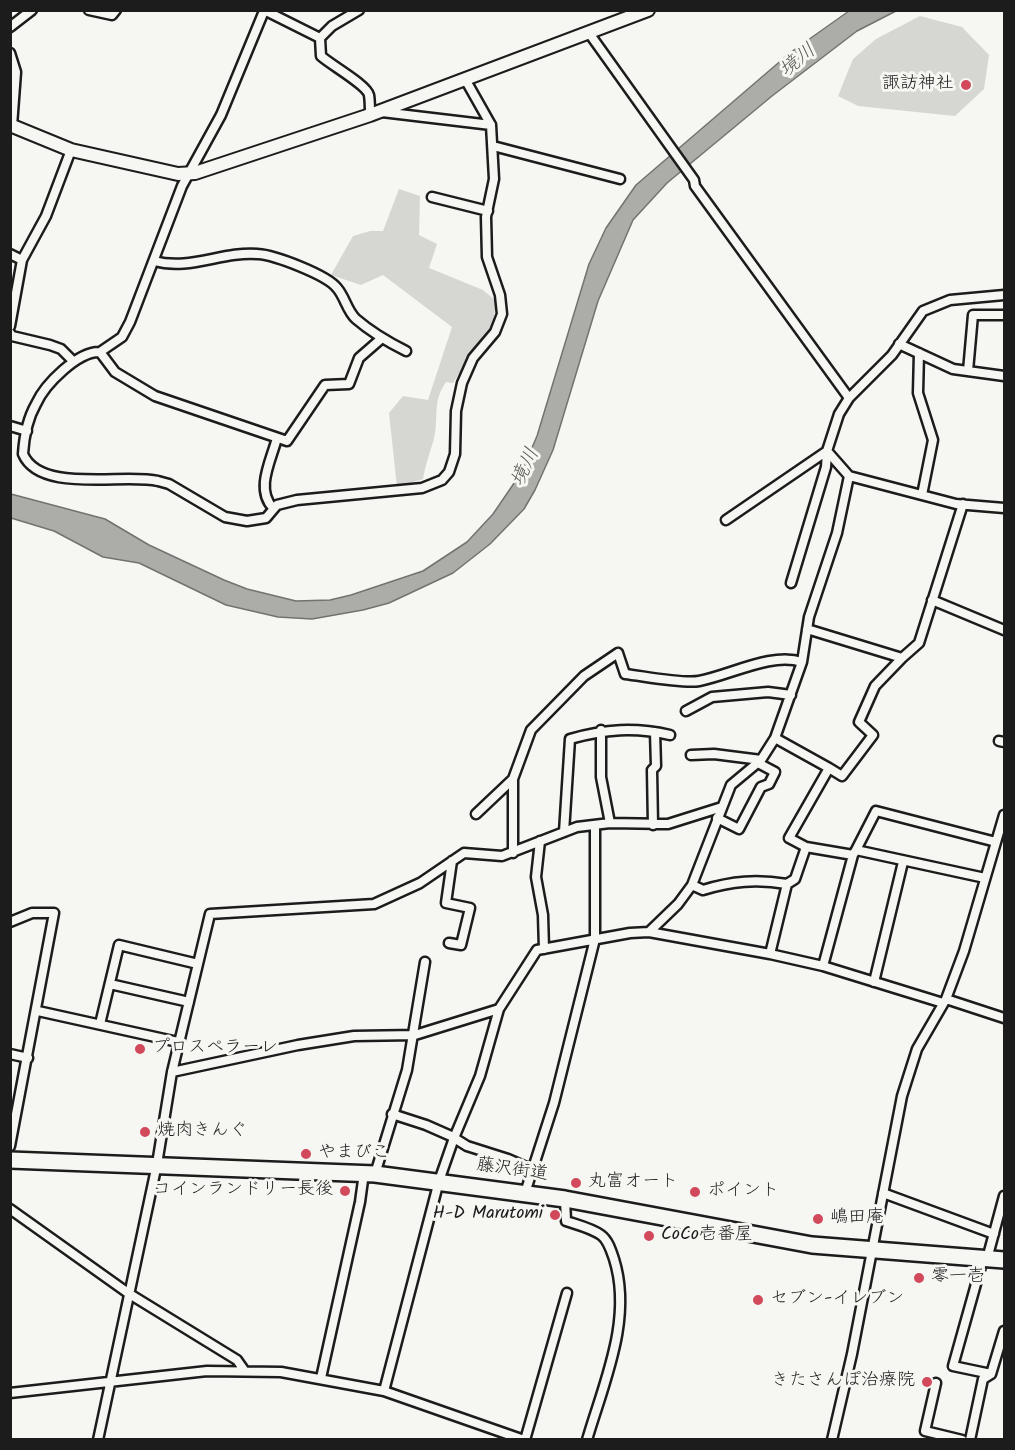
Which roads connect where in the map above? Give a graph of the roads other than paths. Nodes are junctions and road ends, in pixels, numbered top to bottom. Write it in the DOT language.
graph roads {
  1 [pos="32,10"];
  2 [pos="89,10"];
  3 [pos="116,10"];
  4 [pos="264,10"];
  5 [pos="359,10"];
  6 [pos="648,10"];
  7 [pos="10,27"];
  8 [pos="589,33"];
  9 [pos="320,38"];
  10 [pos="10,53"];
  11 [pos="465,79"];
  12 [pos="374,113"];
  13 [pos="491,125"];
  14 [pos="11,126"];
  15 [pos="493,146"];
  16 [pos="71,150"];
  17 [pos="186,175"];
  18 [pos="620,179"];
  19 [pos="432,197"];
  20 [pos="488,211"];
  21 [pos="10,254"];
  22 [pos="22,260"];
  23 [pos="154,261"];
  24 [pos="13,295"];
  25 [pos="1005,296"];
  26 [pos="1005,315"];
  27 [pos="10,326"];
  28 [pos="10,333"];
  29 [pos="382,338"];
  30 [pos="899,344"];
  31 [pos="406,351"];
  32 [pos="100,352"];
  33 [pos="919,353"];
  34 [pos="74,361"];
  35 [pos="968,371"];
  36 [pos="1005,376"];
  37 [pos="849,398"];
  38 [pos="10,426"];
  39 [pos="27,431"];
  40 [pos="277,438"];
  41 [pos="827,451"];
  42 [pos="849,476"];
  43 [pos="922,495"];
  44 [pos="963,504"];
  45 [pos="273,508"];
  46 [pos="1005,508"];
  47 [pos="726,520"];
  48 [pos="791,583"];
  49 [pos="932,600"];
  50 [pos="807,629"];
  51 [pos="1005,630"];
  52 [pos="902,658"];
  53 [pos="802,663"];
  54 [pos="791,695"];
  55 [pos="687,711"];
  56 [pos="602,730"];
  57 [pos="655,732"];
  58 [pos="670,735"];
  59 [pos="775,738"];
  60 [pos="691,755"];
  61 [pos="759,761"];
  62 [pos="829,768"];
  63 [pos="513,779"];
  64 [pos="722,807"];
  65 [pos="476,814"];
  66 [pos="1005,815"];
  67 [pos="717,818"];
  68 [pos="610,823"];
  69 [pos="595,825"];
  70 [pos="653,825"];
  71 [pos="1002,831"];
  72 [pos="564,832"];
  73 [pos="540,841"];
  74 [pos="996,842"];
  75 [pos="806,847"];
  76 [pos="513,853"];
  77 [pos="855,853"];
  78 [pos="452,861"];
  79 [pos="903,862"];
  80 [pos="985,879"];
  81 [pos="787,884"];
  82 [pos="692,885"];
  83 [pos="10,922"];
  84 [pos="649,932"];
  85 [pos="595,939"];
  86 [pos="449,944"];
  87 [pos="544,949"];
  88 [pos="770,954"];
  89 [pos="425,962"];
  90 [pos="198,964"];
  91 [pos="823,966"];
  92 [pos="874,982"];
  93 [pos="110,984"];
  94 [pos="944,1001"];
  95 [pos="189,1002"];
  96 [pos="499,1010"];
  97 [pos="38,1011"];
  98 [pos="1005,1018"];
  99 [pos="100,1024"];
  100 [pos="415,1035"];
  101 [pos="178,1042"];
  102 [pos="10,1054"];
  103 [pos="28,1058"];
  104 [pos="172,1072"];
  105 [pos="392,1114"];
  106 [pos="454,1137"];
  107 [pos="10,1146"];
  108 [pos="10,1160"];
  109 [pos="157,1164"];
  110 [pos="533,1170"];
  111 [pos="369,1174"];
  112 [pos="439,1181"];
  113 [pos="525,1192"];
  114 [pos="883,1193"];
  115 [pos="1005,1196"];
  116 [pos="565,1199"];
  117 [pos="10,1209"];
  118 [pos="994,1234"];
  119 [pos="873,1252"];
  120 [pos="985,1259"];
  121 [pos="1005,1260"];
  122 [pos="128,1293"];
  123 [pos="567,1293"];
  124 [pos="1005,1331"];
  125 [pos="244,1370"];
  126 [pos="991,1374"];
  127 [pos="321,1378"];
  128 [pos="111,1382"];
  129 [pos="936,1383"];
  130 [pos="384,1391"];
  131 [pos="10,1393"];
  132 [pos="511,1438"];
  133 [pos="98,1440"];
  134 [pos="524,1440"];
  135 [pos="587,1440"];
  136 [pos="832,1440"];
  137 [pos="962,1440"];
  138 [pos="970,1440"];
  1 -- 7 [label="street"];
  2 -- 3 [label="street"];
  4 -- 9 [label="street"];
  4 -- 17 [label="street"];
  5 -- 9 [label="street"];
  6 -- 8 [label="street"];
  8 -- 11 [label="street"];
  8 -- 37 [label="street"];
  9 -- 12 [label="street"];
  10 -- 14 [label="street"];
  11 -- 12 [label="street"];
  11 -- 13 [label="street"];
  12 -- 13 [label="street"];
  12 -- 17 [label="street"];
  13 -- 15 [label="street"];
  14 -- 16 [label="street"];
  15 -- 18 [label="street"];
  15 -- 20 [label="street"];
  16 -- 17 [label="street"];
  16 -- 22 [label="street"];
  17 -- 23 [label="street"];
  19 -- 20 [label="street"];
  20 -- 45 [label="street"];
  21 -- 22 [label="street"];
  22 -- 24 [label="street"];
  23 -- 29 [label="street"];
  23 -- 32 [label="street"];
  24 -- 27 [label="street"];
  25 -- 30 [label="street"];
  26 -- 35 [label="street"];
  28 -- 34 [label="street"];
  29 -- 31 [label="street"];
  29 -- 40 [label="street"];
  30 -- 33 [label="street"];
  30 -- 37 [label="street"];
  32 -- 34 [label="street"];
  32 -- 40 [label="street"];
  33 -- 35 [label="street"];
  33 -- 43 [label="street"];
  34 -- 39 [label="street"];
  35 -- 36 [label="street"];
  37 -- 41 [label="street"];
  38 -- 39 [label="street"];
  39 -- 45 [label="street"];
  40 -- 45 [label="street"];
  41 -- 42 [label="street"];
  41 -- 47 [label="street"];
  41 -- 48 [label="street"];
  42 -- 43 [label="street"];
  42 -- 50 [label="street"];
  43 -- 44 [label="street"];
  44 -- 46 [label="street"];
  44 -- 49 [label="street"];
  49 -- 51 [label="street"];
  49 -- 52 [label="street"];
  50 -- 52 [label="street"];
  50 -- 53 [label="street"];
  52 -- 62 [label="street"];
  53 -- 54 [label="street"];
  53 -- 63 [label="street"];
  54 -- 55 [label="street"];
  54 -- 59 [label="street"];
  56 -- 57 [label="street"];
  56 -- 68 [label="street"];
  56 -- 72 [label="street"];
  57 -- 58 [label="street"];
  57 -- 70 [label="street"];
  59 -- 61 [label="street"];
  59 -- 62 [label="street"];
  60 -- 61 [label="street"];
  61 -- 64 [label="street"];
  61 -- 67 [label="street"];
  62 -- 75 [label="street"];
  63 -- 65 [label="street"];
  63 -- 76 [label="street"];
  64 -- 67 [label="street"];
  64 -- 70 [label="street"];
  66 -- 71 [label="street"];
  67 -- 82 [label="street"];
  68 -- 69 [label="street"];
  68 -- 70 [label="street"];
  69 -- 72 [label="street"];
  69 -- 85 [label="street"];
  71 -- 74 [label="street"];
  72 -- 73 [label="street"];
  73 -- 76 [label="street"];
  73 -- 87 [label="street"];
  74 -- 77 [label="street"];
  74 -- 80 [label="street"];
  75 -- 77 [label="street"];
  75 -- 81 [label="street"];
  76 -- 78 [label="street"];
  77 -- 79 [label="street"];
  77 -- 91 [label="street"];
  78 -- 86 [label="street"];
  78 -- 90 [label="street"];
  79 -- 80 [label="street"];
  79 -- 92 [label="street"];
  80 -- 94 [label="street"];
  81 -- 82 [label="street"];
  81 -- 88 [label="street"];
  82 -- 84 [label="street"];
  83 -- 97 [label="street"];
  84 -- 85 [label="street"];
  84 -- 88 [label="street"];
  85 -- 87 [label="street"];
  85 -- 110 [label="street"];
  87 -- 96 [label="street"];
  88 -- 91 [label="street"];
  89 -- 100 [label="street"];
  90 -- 93 [label="street"];
  90 -- 95 [label="street"];
  91 -- 92 [label="street"];
  92 -- 94 [label="street"];
  93 -- 95 [label="street"];
  93 -- 99 [label="street"];
  94 -- 98 [label="street"];
  94 -- 114 [label="street"];
  95 -- 101 [label="street"];
  96 -- 100 [label="street"];
  96 -- 106 [label="street"];
  97 -- 99 [label="street"];
  97 -- 103 [label="street"];
  99 -- 101 [label="street"];
  100 -- 104 [label="street"];
  100 -- 105 [label="street"];
  101 -- 104 [label="street"];
  102 -- 103 [label="street"];
  103 -- 107 [label="street"];
  104 -- 109 [label="street"];
  105 -- 106 [label="street"];
  105 -- 111 [label="street"];
  106 -- 110 [label="street"];
  106 -- 112 [label="street"];
  108 -- 109 [label="highway, 藤沢街道"];
  109 -- 111 [label="highway, 藤沢街道"];
  109 -- 122 [label="street"];
  110 -- 113 [label="street"];
  111 -- 112 [label="highway, 藤沢街道"];
  111 -- 127 [label="street"];
  112 -- 113 [label="highway, 藤沢街道"];
  112 -- 130 [label="street"];
  113 -- 116 [label="highway, 藤沢街道"];
  114 -- 118 [label="street"];
  114 -- 119 [label="street"];
  115 -- 118 [label="street"];
  116 -- 119 [label="highway, 藤沢街道"];
  116 -- 135 [label="street"];
  117 -- 122 [label="street"];
  118 -- 120 [label="street"];
  119 -- 120 [label="highway, 藤沢街道"];
  119 -- 136 [label="street"];
  120 -- 121 [label="highway, 藤沢街道"];
  120 -- 126 [label="street"];
  122 -- 125 [label="street"];
  122 -- 128 [label="street"];
  123 -- 134 [label="street"];
  124 -- 126 [label="street"];
  125 -- 127 [label="street"];
  125 -- 128 [label="street"];
  126 -- 138 [label="street"];
  127 -- 130 [label="street"];
  128 -- 131 [label="street"];
  128 -- 133 [label="street"];
  129 -- 137 [label="street"];
  130 -- 132 [label="street"];
  132 -- 134 [label="street"];
}
